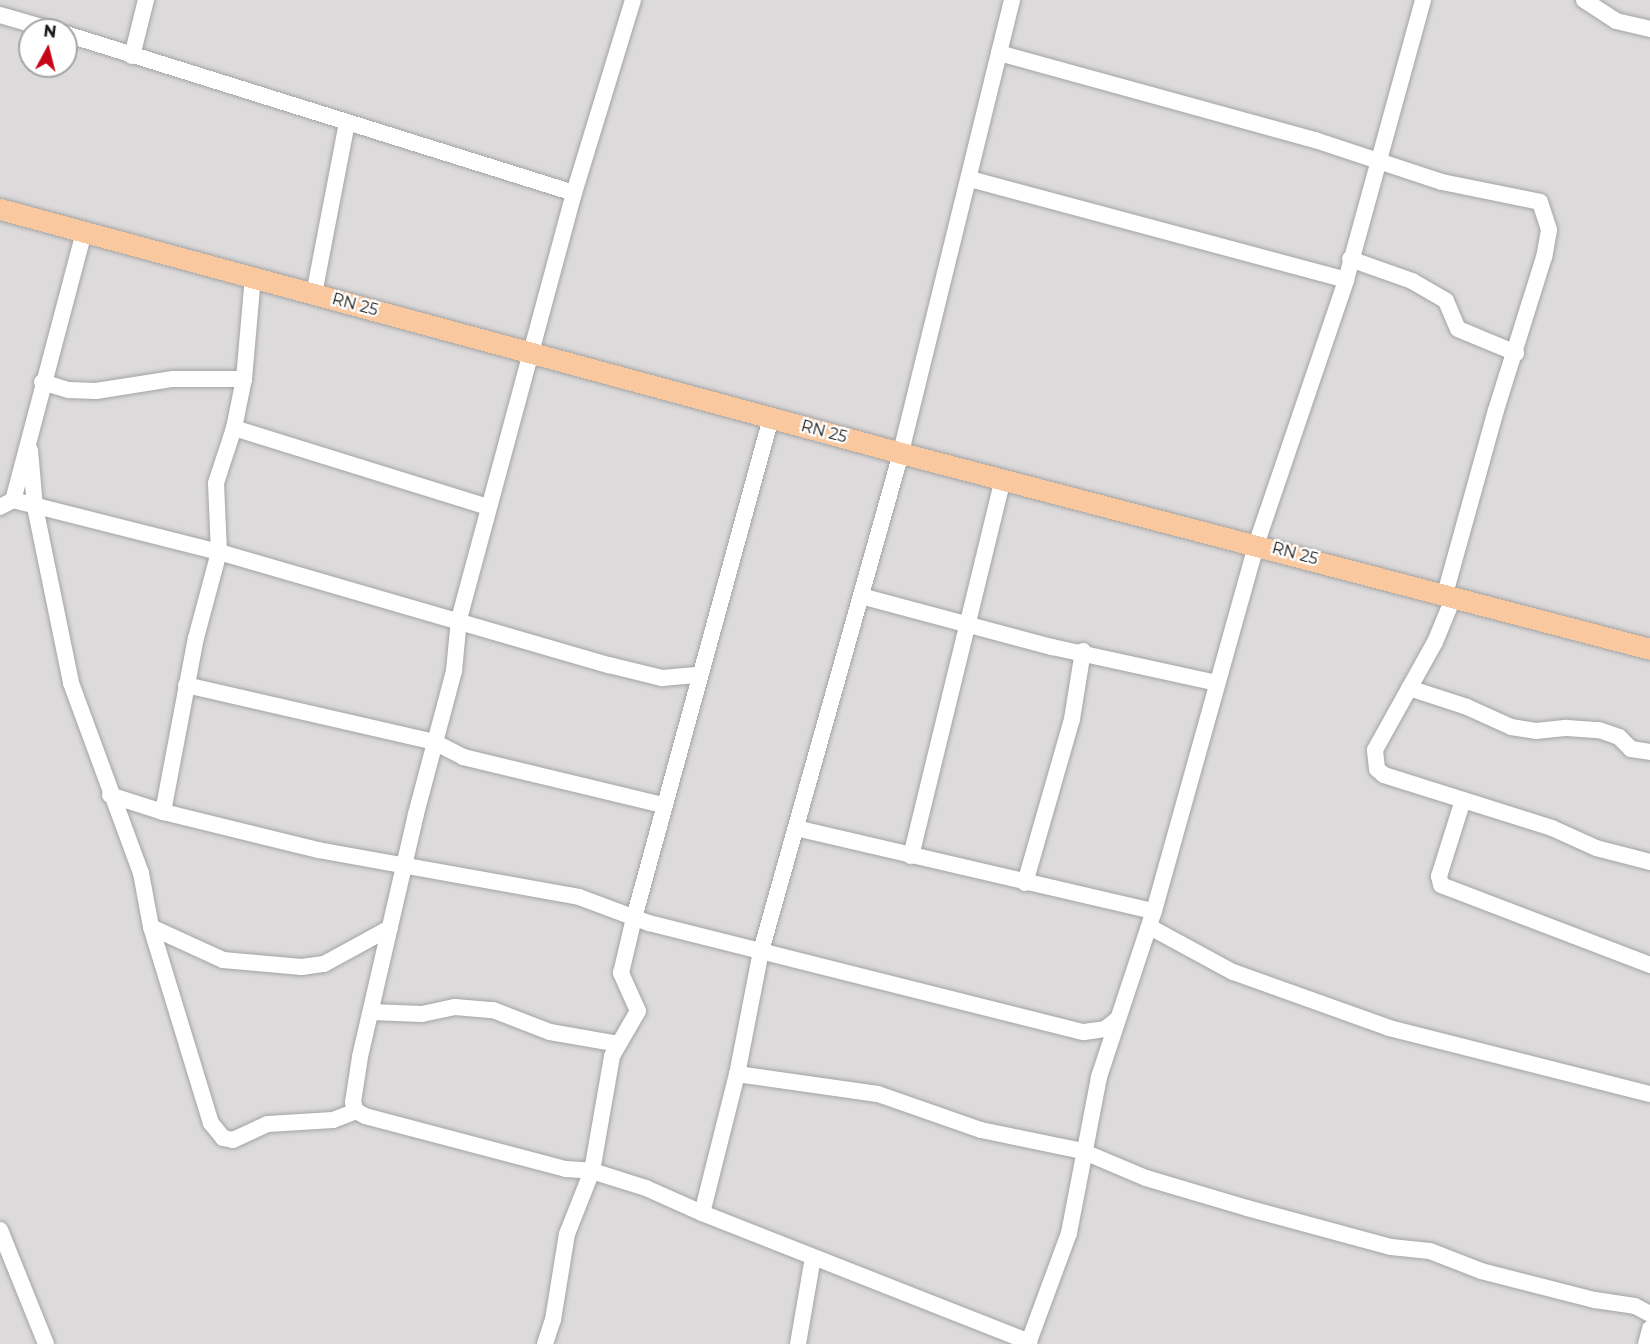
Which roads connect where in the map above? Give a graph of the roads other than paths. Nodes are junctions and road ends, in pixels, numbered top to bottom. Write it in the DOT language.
graph roads {
  1 [pos="146,0"];
  2 [pos="633,0"];
  3 [pos="1012,0"];
  4 [pos="1422,0"];
  5 [pos="1584,0"];
  6 [pos="0,15"];
  7 [pos="18,20"];
  8 [pos="1650,28"];
  9 [pos="78,38"];
  10 [pos="999,53"];
  11 [pos="132,56"];
  12 [pos="347,123"];
  13 [pos="1376,161"];
  14 [pos="970,179"];
  15 [pos="574,193"];
  16 [pos="0,210"];
  17 [pos="84,232"];
  18 [pos="1350,259"];
  19 [pos="252,277"];
  20 [pos="1346,280"];
  21 [pos="314,294"];
  22 [pos="532,353"];
  23 [pos="1516,354"];
  24 [pos="244,379"];
  25 [pos="42,382"];
  26 [pos="771,418"];
  27 [pos="234,428"];
  28 [pos="29,434"];
  29 [pos="901,453"];
  30 [pos="1003,479"];
  31 [pos="7,504"];
  32 [pos="35,507"];
  33 [pos="488,507"];
  34 [pos="1256,544"];
  35 [pos="219,552"];
  36 [pos="1450,595"];
  37 [pos="861,596"];
  38 [pos="459,619"];
  39 [pos="968,624"];
  40 [pos="1650,649"];
  41 [pos="1083,651"];
  42 [pos="699,675"];
  43 [pos="1217,683"];
  44 [pos="186,685"];
  45 [pos="1409,688"];
  46 [pos="434,742"];
  47 [pos="1650,752"];
  48 [pos="110,795"];
  49 [pos="1463,800"];
  50 [pos="663,805"];
  51 [pos="163,812"];
  52 [pos="796,828"];
  53 [pos="911,856"];
  54 [pos="1650,862"];
  55 [pos="405,865"];
  56 [pos="1025,883"];
  57 [pos="634,918"];
  58 [pos="1152,919"];
  59 [pos="151,927"];
  60 [pos="390,928"];
  61 [pos="761,951"];
  62 [pos="1650,965"];
  63 [pos="371,1012"];
  64 [pos="1118,1019"];
  65 [pos="618,1044"];
  66 [pos="737,1074"];
  67 [pos="1650,1095"];
  68 [pos="356,1111"];
  69 [pos="1082,1151"];
  70 [pos="592,1172"];
  71 [pos="702,1213"];
  72 [pos="0,1230"];
  73 [pos="813,1257"];
  74 [pos="1650,1296"];
  75 [pos="1635,1306"];
  76 [pos="1650,1314"];
  77 [pos="1650,1329"];
  78 [pos="1028,1343"];
  79 [pos="46,1344"];
  80 [pos="545,1344"];
  81 [pos="798,1344"];
  82 [pos="1646,1344"];
  1 -- 11 [label="street"];
  2 -- 15 [label="street"];
  3 -- 10 [label="street"];
  4 -- 13 [label="street"];
  5 -- 8 [label="street"];
  6 -- 7 [label="street"];
  9 -- 11 [label="street"];
  10 -- 13 [label="street"];
  10 -- 14 [label="street"];
  11 -- 12 [label="street"];
  12 -- 15 [label="street"];
  12 -- 21 [label="street"];
  13 -- 18 [label="street"];
  13 -- 23 [label="street"];
  14 -- 20 [label="street"];
  14 -- 29 [label="street"];
  15 -- 22 [label="street"];
  16 -- 17 [label="main road, RN 25 / RN 25"];
  17 -- 19 [label="main road, RN 25 / RN 25"];
  17 -- 25 [label="street"];
  18 -- 20 [label="street"];
  18 -- 23 [label="street"];
  19 -- 21 [label="main road, RN 25 / RN 25"];
  19 -- 24 [label="street"];
  20 -- 34 [label="street"];
  21 -- 22 [label="main road, RN 25 / RN 25"];
  22 -- 26 [label="main road, RN 25 / RN 25"];
  22 -- 33 [label="street"];
  23 -- 36 [label="street"];
  24 -- 25 [label="street"];
  24 -- 27 [label="street"];
  25 -- 28 [label="street"];
  26 -- 29 [label="main road, RN 25 / RN 25"];
  26 -- 42 [label="street"];
  27 -- 33 [label="street"];
  27 -- 35 [label="street"];
  28 -- 31 [label="street"];
  28 -- 32 [label="street"];
  29 -- 30 [label="main road, RN 25 / RN 25"];
  29 -- 37 [label="street"];
  30 -- 34 [label="main road, RN 25 / RN 25"];
  30 -- 39 [label="street"];
  31 -- 32 [label="street"];
  32 -- 35 [label="street"];
  32 -- 48 [label="street"];
  33 -- 38 [label="street"];
  34 -- 36 [label="main road, RN 25 / RN 25"];
  34 -- 43 [label="street"];
  35 -- 38 [label="street"];
  35 -- 44 [label="street"];
  36 -- 40 [label="main road, RN 25 / RN 25"];
  36 -- 45 [label="street"];
  37 -- 39 [label="street"];
  37 -- 52 [label="street"];
  38 -- 42 [label="street"];
  38 -- 46 [label="street"];
  39 -- 41 [label="street"];
  39 -- 53 [label="street"];
  41 -- 43 [label="street"];
  41 -- 56 [label="street"];
  42 -- 50 [label="street"];
  43 -- 58 [label="street"];
  44 -- 46 [label="street"];
  44 -- 51 [label="street"];
  45 -- 47 [label="street"];
  45 -- 49 [label="street"];
  46 -- 50 [label="street"];
  46 -- 55 [label="street"];
  48 -- 51 [label="street"];
  48 -- 59 [label="street"];
  49 -- 54 [label="street"];
  49 -- 62 [label="street"];
  50 -- 57 [label="street"];
  51 -- 55 [label="street"];
  52 -- 53 [label="street"];
  52 -- 61 [label="street"];
  53 -- 56 [label="street"];
  55 -- 57 [label="street"];
  55 -- 60 [label="street"];
  56 -- 58 [label="street"];
  57 -- 61 [label="street"];
  57 -- 65 [label="street"];
  58 -- 64 [label="street"];
  58 -- 67 [label="street"];
  59 -- 60 [label="street"];
  59 -- 68 [label="street"];
  60 -- 63 [label="street"];
  61 -- 64 [label="street"];
  61 -- 66 [label="street"];
  63 -- 65 [label="street"];
  63 -- 68 [label="street"];
  64 -- 69 [label="street"];
  65 -- 70 [label="street"];
  66 -- 69 [label="street"];
  66 -- 71 [label="street"];
  68 -- 70 [label="street"];
  69 -- 75 [label="street"];
  69 -- 78 [label="street"];
  70 -- 71 [label="street"];
  70 -- 80 [label="street"];
  71 -- 73 [label="street"];
  72 -- 79 [label="street"];
  73 -- 78 [label="street"];
  73 -- 81 [label="street"];
  74 -- 75 [label="street"];
  75 -- 76 [label="street"];
  77 -- 82 [label="street"];
}
